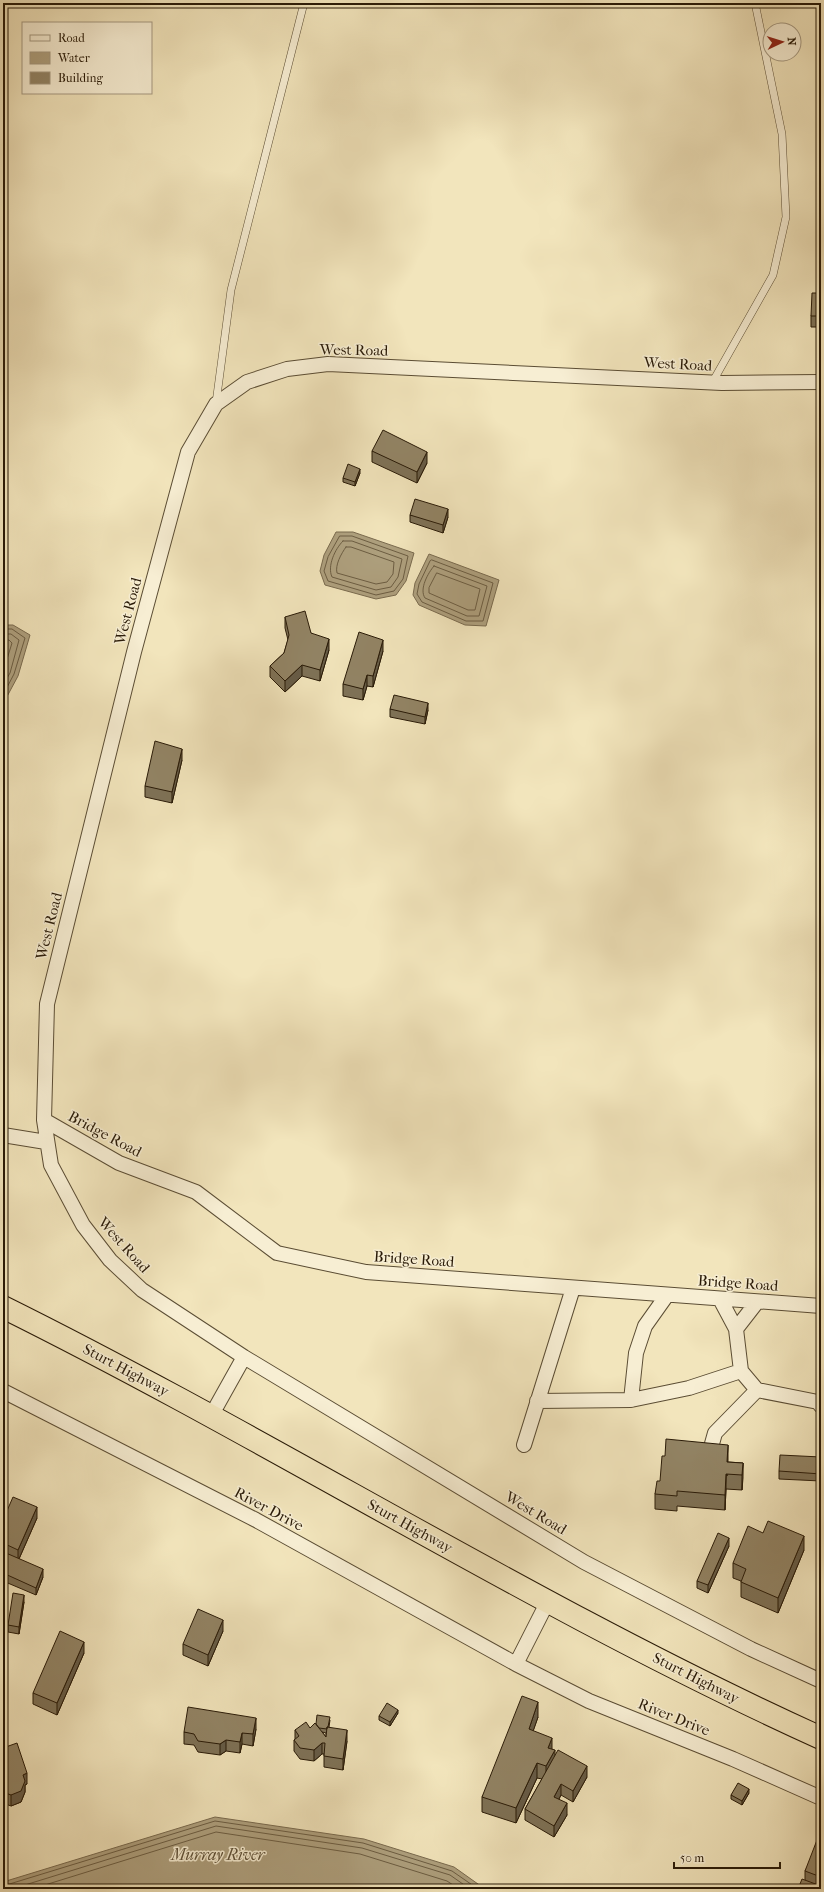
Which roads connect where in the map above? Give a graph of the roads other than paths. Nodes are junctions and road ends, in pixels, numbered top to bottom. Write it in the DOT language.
graph roads {
  1 [pos="304,3"];
  2 [pos="755,3"];
  3 [pos="712,382"];
  4 [pos="821,382"];
  5 [pos="216,404"];
  6 [pos="44,1120"];
  7 [pos="3,1136"];
  8 [pos="46,1142"];
  9 [pos="573,1288"];
  10 [pos="667,1295"];
  11 [pos="720,1299"];
  12 [pos="757,1302"];
  13 [pos="821,1306"];
  14 [pos="3,1307"];
  15 [pos="736,1329"];
  16 [pos="244,1357"];
  17 [pos="741,1371"];
  18 [pos="757,1390"];
  19 [pos="3,1391"];
  20 [pos="631,1400"];
  21 [pos="537,1401"];
  22 [pos="821,1406"];
  23 [pos="211,1416"];
  24 [pos="524,1445"];
  25 [pos="708,1458"];
  26 [pos="548,1601"];
  27 [pos="516,1664"];
  28 [pos="821,1681"];
  29 [pos="821,1738"];
  30 [pos="821,1798"];
  1 -- 5 [label="lane"];
  2 -- 3 [label="lane"];
  3 -- 4 [label="street, West Road"];
  3 -- 5 [label="street, West Road"];
  5 -- 6 [label="street, West Road"];
  6 -- 8 [label="street, West Road"];
  6 -- 9 [label="street, Bridge Road"];
  7 -- 8 [label="street"];
  8 -- 16 [label="street, West Road"];
  9 -- 10 [label="street, Bridge Road"];
  9 -- 21 [label="street"];
  10 -- 11 [label="street, Bridge Road"];
  10 -- 20 [label="street"];
  11 -- 12 [label="street, Bridge Road"];
  11 -- 15 [label="street"];
  12 -- 13 [label="street, Bridge Road"];
  12 -- 15 [label="street"];
  14 -- 23 [label="highway, Sturt Highway"];
  15 -- 17 [label="street"];
  16 -- 23 [label="street"];
  16 -- 28 [label="street, West Road"];
  17 -- 18 [label="street"];
  17 -- 20 [label="street"];
  18 -- 22 [label="street"];
  18 -- 25 [label="street"];
  19 -- 27 [label="street, River Drive"];
  20 -- 21 [label="street"];
  21 -- 24 [label="street"];
  23 -- 26 [label="highway, Sturt Highway"];
  26 -- 27 [label="street"];
  26 -- 29 [label="highway, Sturt Highway"];
  27 -- 30 [label="street, River Drive"];
}
